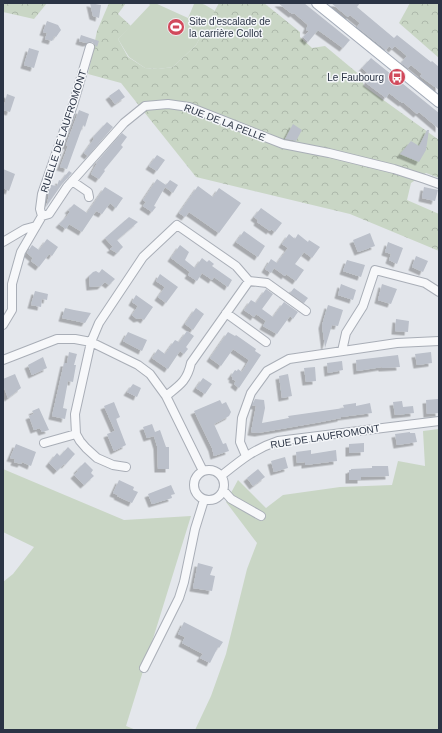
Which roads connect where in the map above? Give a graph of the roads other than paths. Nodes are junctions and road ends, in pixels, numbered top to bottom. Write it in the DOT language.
graph roads {
  1 [pos="317,3"];
  2 [pos="90,47"];
  3 [pos="439,102"];
  4 [pos="72,181"];
  5 [pos="439,184"];
  6 [pos="89,197"];
  7 [pos="42,216"];
  8 [pos="36,226"];
  9 [pos="3,242"];
  10 [pos="249,281"];
  11 [pos="439,292"];
  12 [pos="306,311"];
  13 [pos="226,313"];
  14 [pos="3,325"];
  15 [pos="439,341"];
  16 [pos="91,342"];
  17 [pos="266,342"];
  18 [pos="342,351"];
  19 [pos="3,360"];
  20 [pos="166,396"];
  21 [pos="439,421"];
  22 [pos="76,434"];
  23 [pos="44,443"];
  24 [pos="246,456"];
  25 [pos="126,467"];
  26 [pos="203,471"];
  27 [pos="221,476"];
  28 [pos="224,490"];
  29 [pos="204,500"];
  30 [pos="261,516"];
  31 [pos="144,668"];
  1 -- 3 [label="main road"];
  2 -- 7 [label="street, RUELLE DE LAUFROMONT"];
  4 -- 5 [label="street, RUE DE LA PELLE"];
  4 -- 6 [label="street"];
  4 -- 7 [label="street, RUE DE LA PELLE"];
  7 -- 8 [label="street, RUE DE LA PELLE"];
  8 -- 9 [label="street"];
  8 -- 14 [label="street, RUE DE LA PELLE"];
  10 -- 12 [label="street"];
  10 -- 13 [label="street"];
  10 -- 16 [label="street"];
  11 -- 18 [label="street"];
  13 -- 17 [label="street"];
  13 -- 20 [label="street"];
  15 -- 18 [label="street"];
  16 -- 19 [label="street"];
  16 -- 20 [label="street"];
  16 -- 22 [label="street"];
  18 -- 24 [label="street"];
  20 -- 26 [label="street"];
  21 -- 24 [label="street, RUE DE LAUFROMONT"];
  22 -- 23 [label="street"];
  22 -- 25 [label="street"];
  24 -- 27 [label="street, RUE DE LAUFROMONT"];
  26 -- 27 [label="street"];
  26 -- 29 [label="street"];
  27 -- 28 [label="street"];
  28 -- 29 [label="street"];
  28 -- 30 [label="street"];
  29 -- 31 [label="street"];
}
